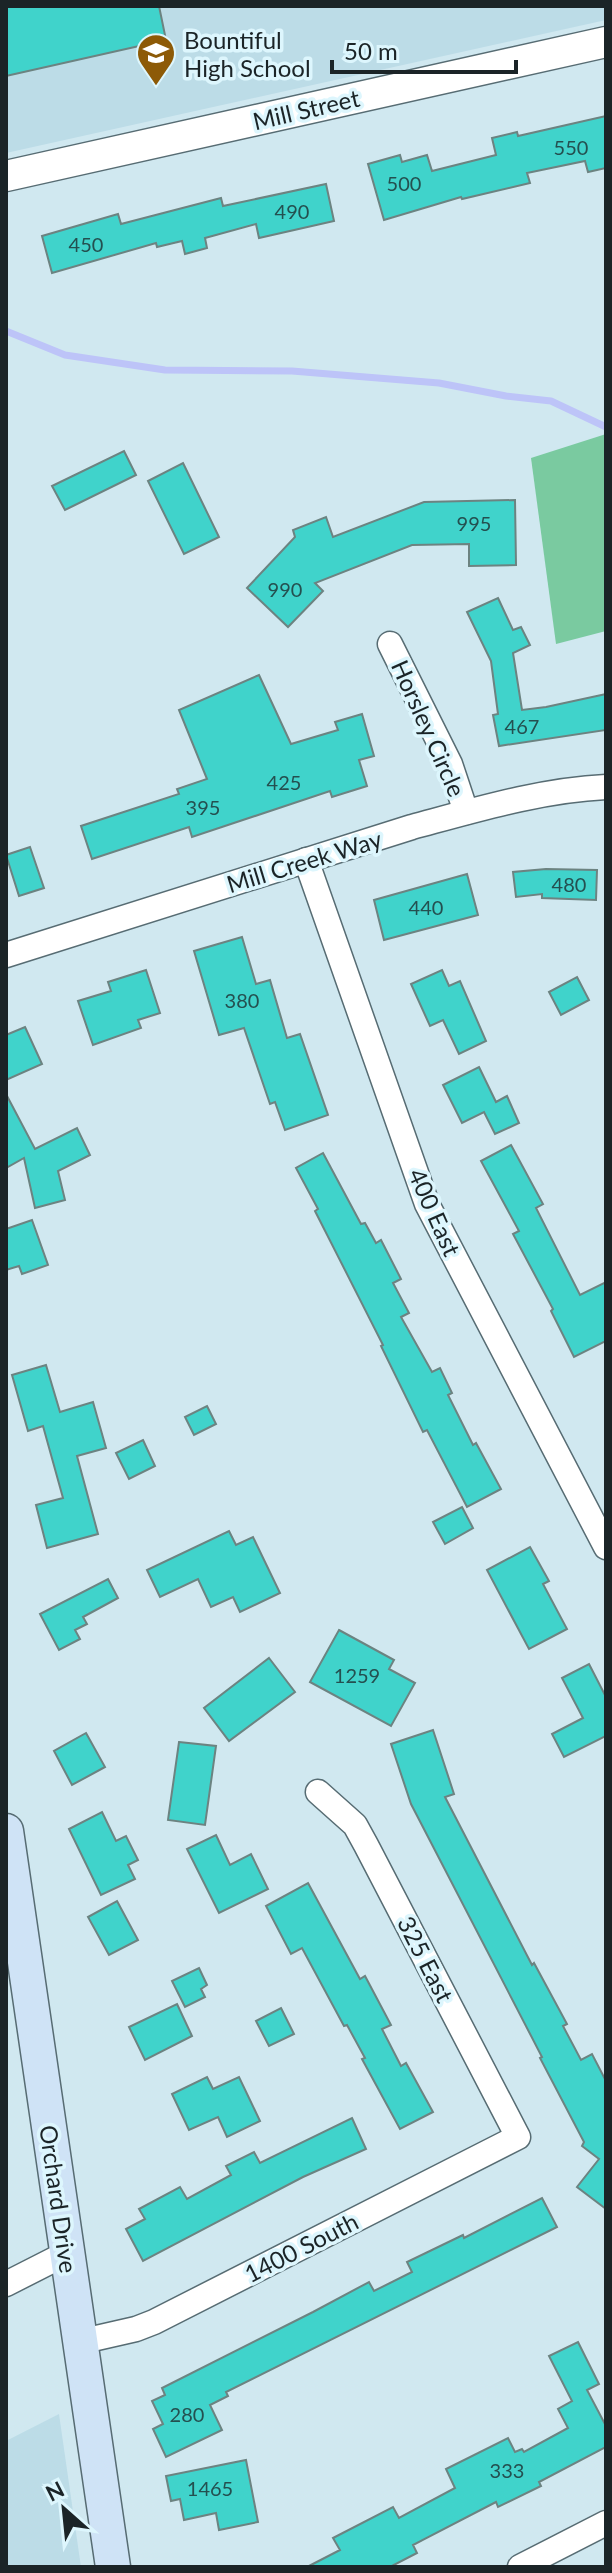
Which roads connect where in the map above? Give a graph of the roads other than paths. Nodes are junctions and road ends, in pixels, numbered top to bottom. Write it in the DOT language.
graph roads {
  1 [pos="606,42"];
  2 [pos="6,176"];
  3 [pos="390,644"];
  4 [pos="606,787"];
  5 [pos="466,812"];
  6 [pos="306,860"];
  7 [pos="6,955"];
  8 [pos="606,1547"];
  9 [pos="318,1792"];
  10 [pos="6,1831"];
  11 [pos="518,2137"];
  12 [pos="67,2253"];
  13 [pos="6,2284"];
  14 [pos="79,2342"];
  15 [pos="606,2523"];
  16 [pos="113,2567"];
  17 [pos="520,2567"];
  1 -- 2 [label="street, Mill Street"];
  3 -- 5 [label="street, Horsley Circle"];
  4 -- 5 [label="street, Mill Creek Way"];
  5 -- 6 [label="street, Mill Creek Way"];
  6 -- 7 [label="street, Mill Creek Way"];
  6 -- 8 [label="street, 400 East"];
  9 -- 11 [label="street, 325 East"];
  10 -- 12 [label="main road, Orchard Drive"];
  11 -- 14 [label="street, 1400 South"];
  12 -- 13 [label="street"];
  12 -- 14 [label="main road, Orchard Drive"];
  14 -- 16 [label="main road, Orchard Drive"];
  15 -- 17 [label="street"];
}
